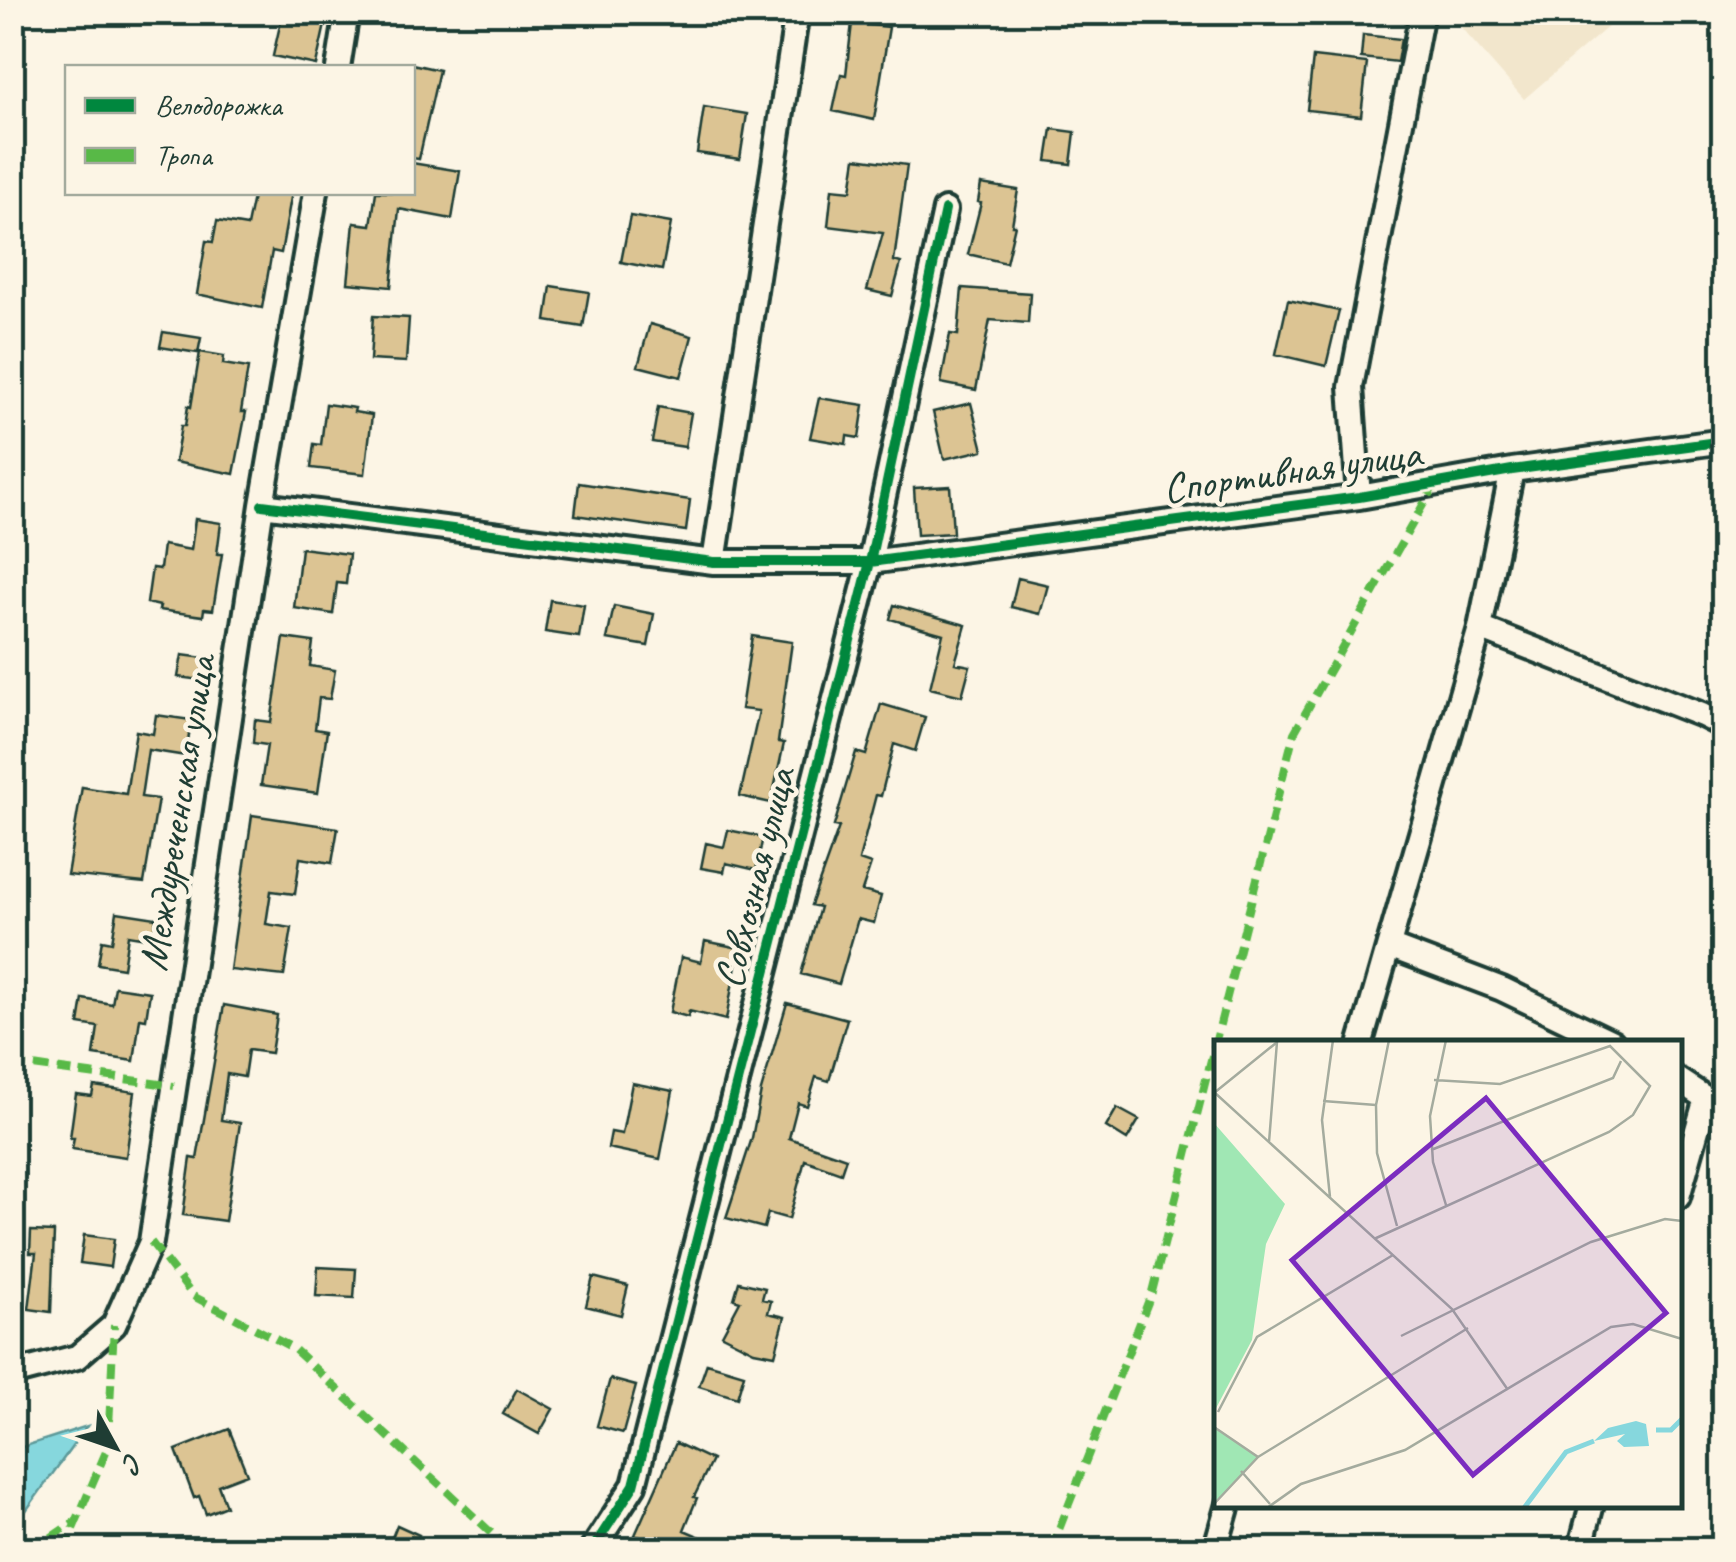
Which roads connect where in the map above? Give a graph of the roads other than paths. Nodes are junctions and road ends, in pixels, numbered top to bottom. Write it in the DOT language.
graph roads {
  1 [pos="348,12"];
  2 [pos="797,12"];
  3 [pos="1422,12"];
  4 [pos="339,65"];
  5 [pos="315,195"];
  6 [pos="945,210"];
  7 [pos="1724,441"];
  8 [pos="1512,470"];
  9 [pos="1359,497"];
  10 [pos="262,505"];
  11 [pos="714,562"];
  12 [pos="870,562"];
  13 [pos="1480,628"];
  14 [pos="1724,726"];
  15 [pos="1388,946"];
  16 [pos="1362,1040"];
  17 [pos="1608,1040"];
  18 [pos="1681,1082"];
  19 [pos="1715,1104"];
  20 [pos="1681,1189"];
  21 [pos="12,1374"];
  22 [pos="1227,1507"];
  23 [pos="1591,1507"];
  24 [pos="592,1550"];
  25 [pos="1215,1550"];
  26 [pos="1580,1550"];
  1 -- 4 [label="street"];
  2 -- 11 [label="street"];
  3 -- 9 [label="street"];
  5 -- 10 [label="street, Междуреченская улица"];
  6 -- 12 [label="street, Совхозная улица"];
  7 -- 8 [label="street, Спортивная улица"];
  8 -- 9 [label="street, Спортивная улица"];
  8 -- 13 [label="street"];
  9 -- 12 [label="street, Спортивная улица"];
  10 -- 11 [label="street, Спортивная улица"];
  10 -- 21 [label="street, Междуреченская улица"];
  11 -- 12 [label="street, Спортивная улица"];
  12 -- 24 [label="street, Совхозная улица"];
  13 -- 14 [label="street"];
  13 -- 15 [label="street"];
  15 -- 16 [label="street"];
  15 -- 17 [label="street"];
  18 -- 19 [label="street"];
  19 -- 20 [label="street"];
  22 -- 25 [label="street"];
  23 -- 26 [label="street"];
}
